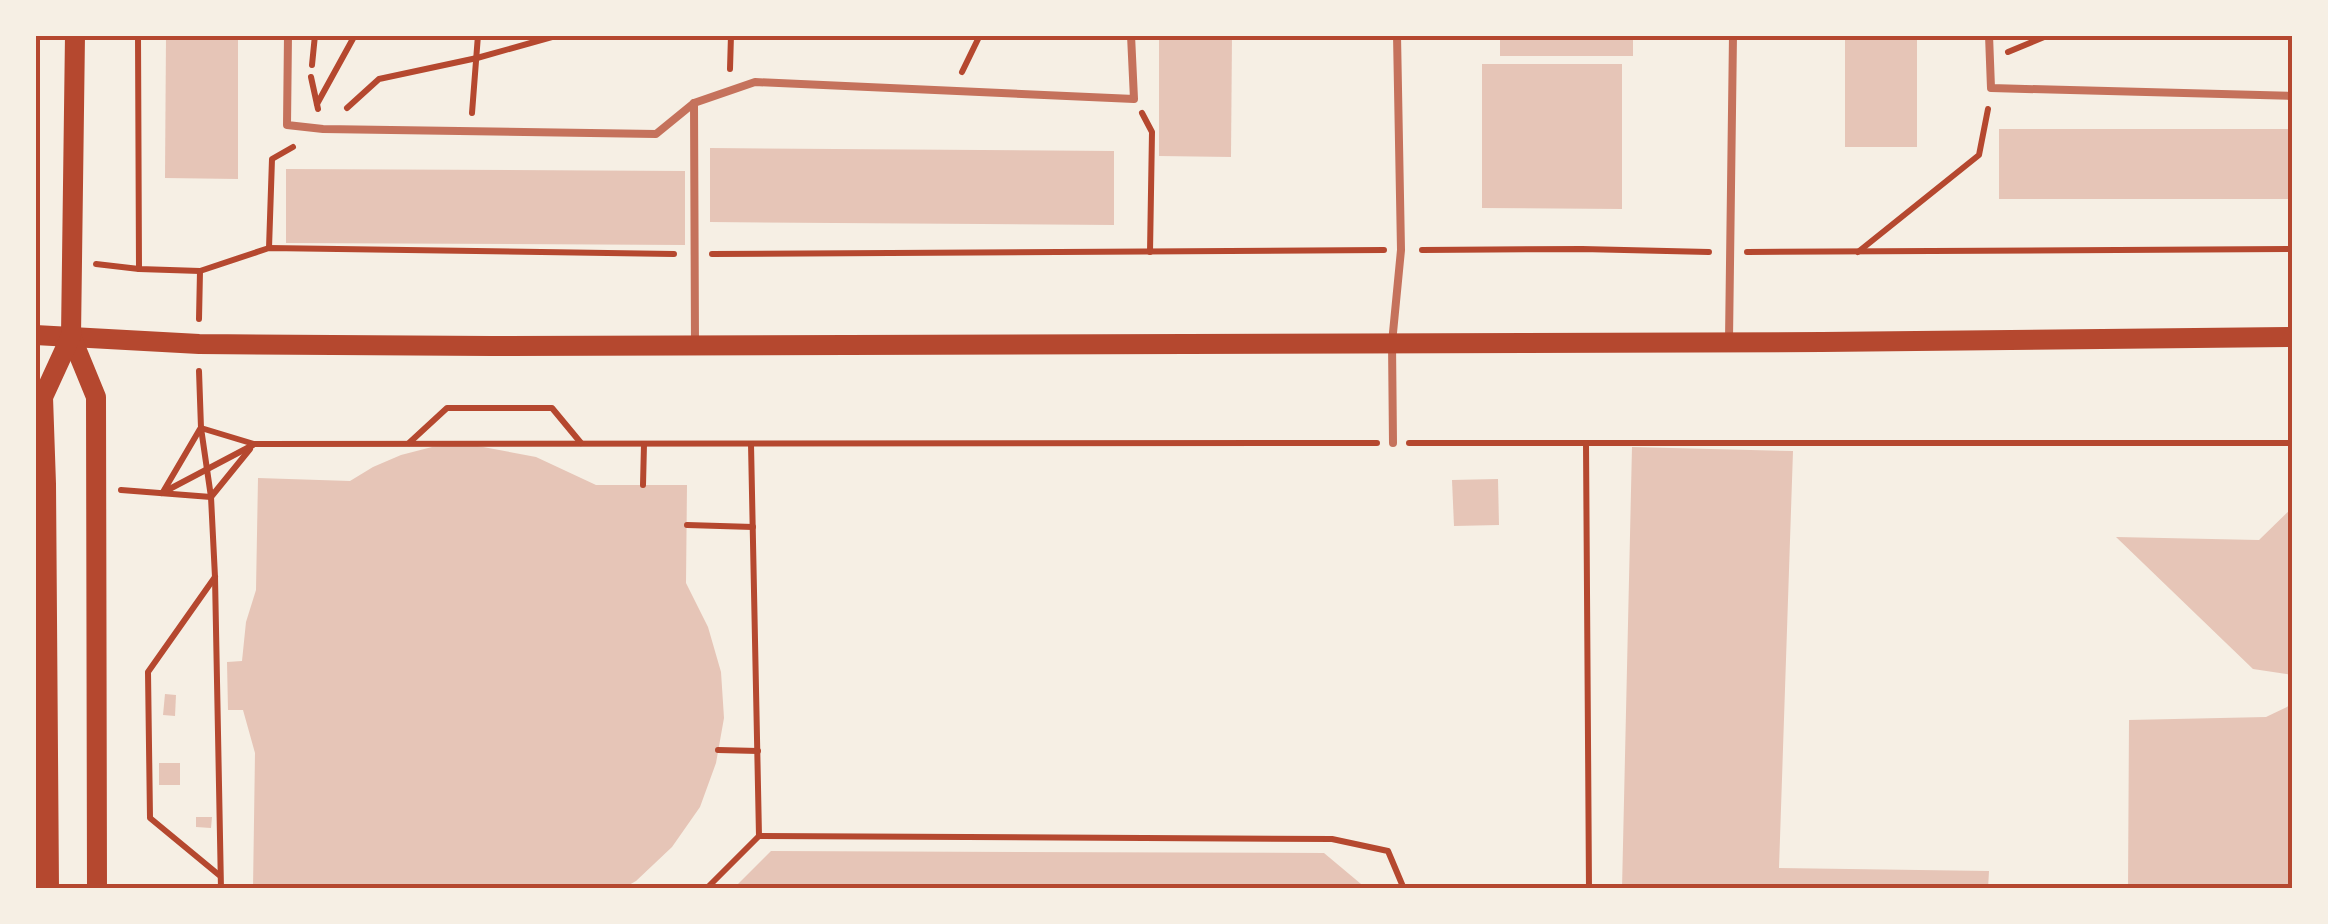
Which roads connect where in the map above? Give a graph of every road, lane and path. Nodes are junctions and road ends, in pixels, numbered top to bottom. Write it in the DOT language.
graph roads {
  1 [pos="76,35"];
  2 [pos="138,35"];
  3 [pos="288,35"];
  4 [pos="315,35"];
  5 [pos="355,35"];
  6 [pos="478,35"];
  7 [pos="731,35"];
  8 [pos="980,35"];
  9 [pos="1132,35"];
  10 [pos="1396,35"];
  11 [pos="1733,35"];
  12 [pos="1989,35"];
  13 [pos="2049,35"];
  14 [pos="1990,59"];
  15 [pos="1992,88"];
  16 [pos="730,91"];
  17 [pos="953,91"];
  18 [pos="2293,96"];
  19 [pos="1134,98"];
  20 [pos="694,103"];
  21 [pos="317,104"];
  22 [pos="323,130"];
  23 [pos="470,132"];
  24 [pos="2293,249"];
  25 [pos="1401,250"];
  26 [pos="1150,252"];
  27 [pos="1730,252"];
  28 [pos="1857,253"];
  29 [pos="696,254"];
  30 [pos="35,335"];
  31 [pos="71,336"];
  32 [pos="2293,338"];
  33 [pos="1729,342"];
  34 [pos="1392,343"];
  35 [pos="694,345"];
  36 [pos="200,428"];
  37 [pos="2293,442"];
  38 [pos="1586,443"];
  39 [pos="254,444"];
  40 [pos="408,444"];
  41 [pos="582,444"];
  42 [pos="644,444"];
  43 [pos="751,444"];
  44 [pos="1392,444"];
  45 [pos="207,469"];
  46 [pos="643,486"];
  47 [pos="97,488"];
  48 [pos="162,493"];
  49 [pos="210,497"];
  50 [pos="686,526"];
  51 [pos="753,527"];
  52 [pos="215,577"];
  53 [pos="718,750"];
  54 [pos="758,751"];
  55 [pos="759,836"];
  56 [pos="220,876"];
  57 [pos="49,889"];
  58 [pos="97,889"];
  59 [pos="220,889"];
  60 [pos="706,889"];
  61 [pos="1404,889"];
  62 [pos="1590,889"];
  1 -- 31 [label="main road"];
  2 -- 29 [label="path"];
  3 -- 22 [label="lane"];
  4 -- 21 [label="path"];
  5 -- 21 [label="path"];
  6 -- 23 [label="path"];
  7 -- 16 [label="path"];
  8 -- 17 [label="path"];
  9 -- 19 [label="lane"];
  10 -- 25 [label="lane"];
  11 -- 27 [label="lane"];
  12 -- 14 [label="lane"];
  13 -- 14 [label="path"];
  14 -- 15 [label="lane"];
  15 -- 18 [label="lane"];
  15 -- 28 [label="path"];
  16 -- 17 [label="lane"];
  16 -- 20 [label="lane"];
  17 -- 19 [label="lane"];
  19 -- 26 [label="path"];
  20 -- 23 [label="lane"];
  20 -- 29 [label="lane"];
  21 -- 22 [label="path"];
  22 -- 23 [label="lane"];
  24 -- 28 [label="path"];
  25 -- 26 [label="path"];
  25 -- 27 [label="path"];
  25 -- 34 [label="lane"];
  26 -- 29 [label="path"];
  27 -- 28 [label="path"];
  27 -- 33 [label="lane"];
  29 -- 35 [label="lane"];
  30 -- 31 [label="main road"];
  31 -- 35 [label="main road"];
  31 -- 47 [label="main road"];
  31 -- 57 [label="main road"];
  32 -- 33 [label="main road"];
  33 -- 34 [label="main road"];
  34 -- 35 [label="main road"];
  34 -- 44 [label="lane"];
  36 -- 39 [label="path"];
  36 -- 45 [label="path"];
  36 -- 48 [label="path"];
  37 -- 38 [label="path"];
  38 -- 44 [label="path"];
  38 -- 62 [label="path"];
  39 -- 40 [label="path"];
  39 -- 45 [label="path"];
  39 -- 49 [label="path"];
  40 -- 41 [label="path"];
  40 -- 41 [label="path"];
  41 -- 42 [label="path"];
  42 -- 43 [label="path"];
  42 -- 46 [label="path"];
  43 -- 44 [label="path"];
  43 -- 51 [label="path"];
  45 -- 48 [label="path"];
  45 -- 49 [label="path"];
  47 -- 48 [label="path"];
  47 -- 58 [label="main road"];
  48 -- 49 [label="path"];
  49 -- 52 [label="path"];
  50 -- 51 [label="path"];
  51 -- 54 [label="path"];
  52 -- 56 [label="path"];
  52 -- 56 [label="path"];
  53 -- 54 [label="path"];
  54 -- 55 [label="path"];
  55 -- 60 [label="path"];
  55 -- 61 [label="path"];
  56 -- 59 [label="path"];
}
